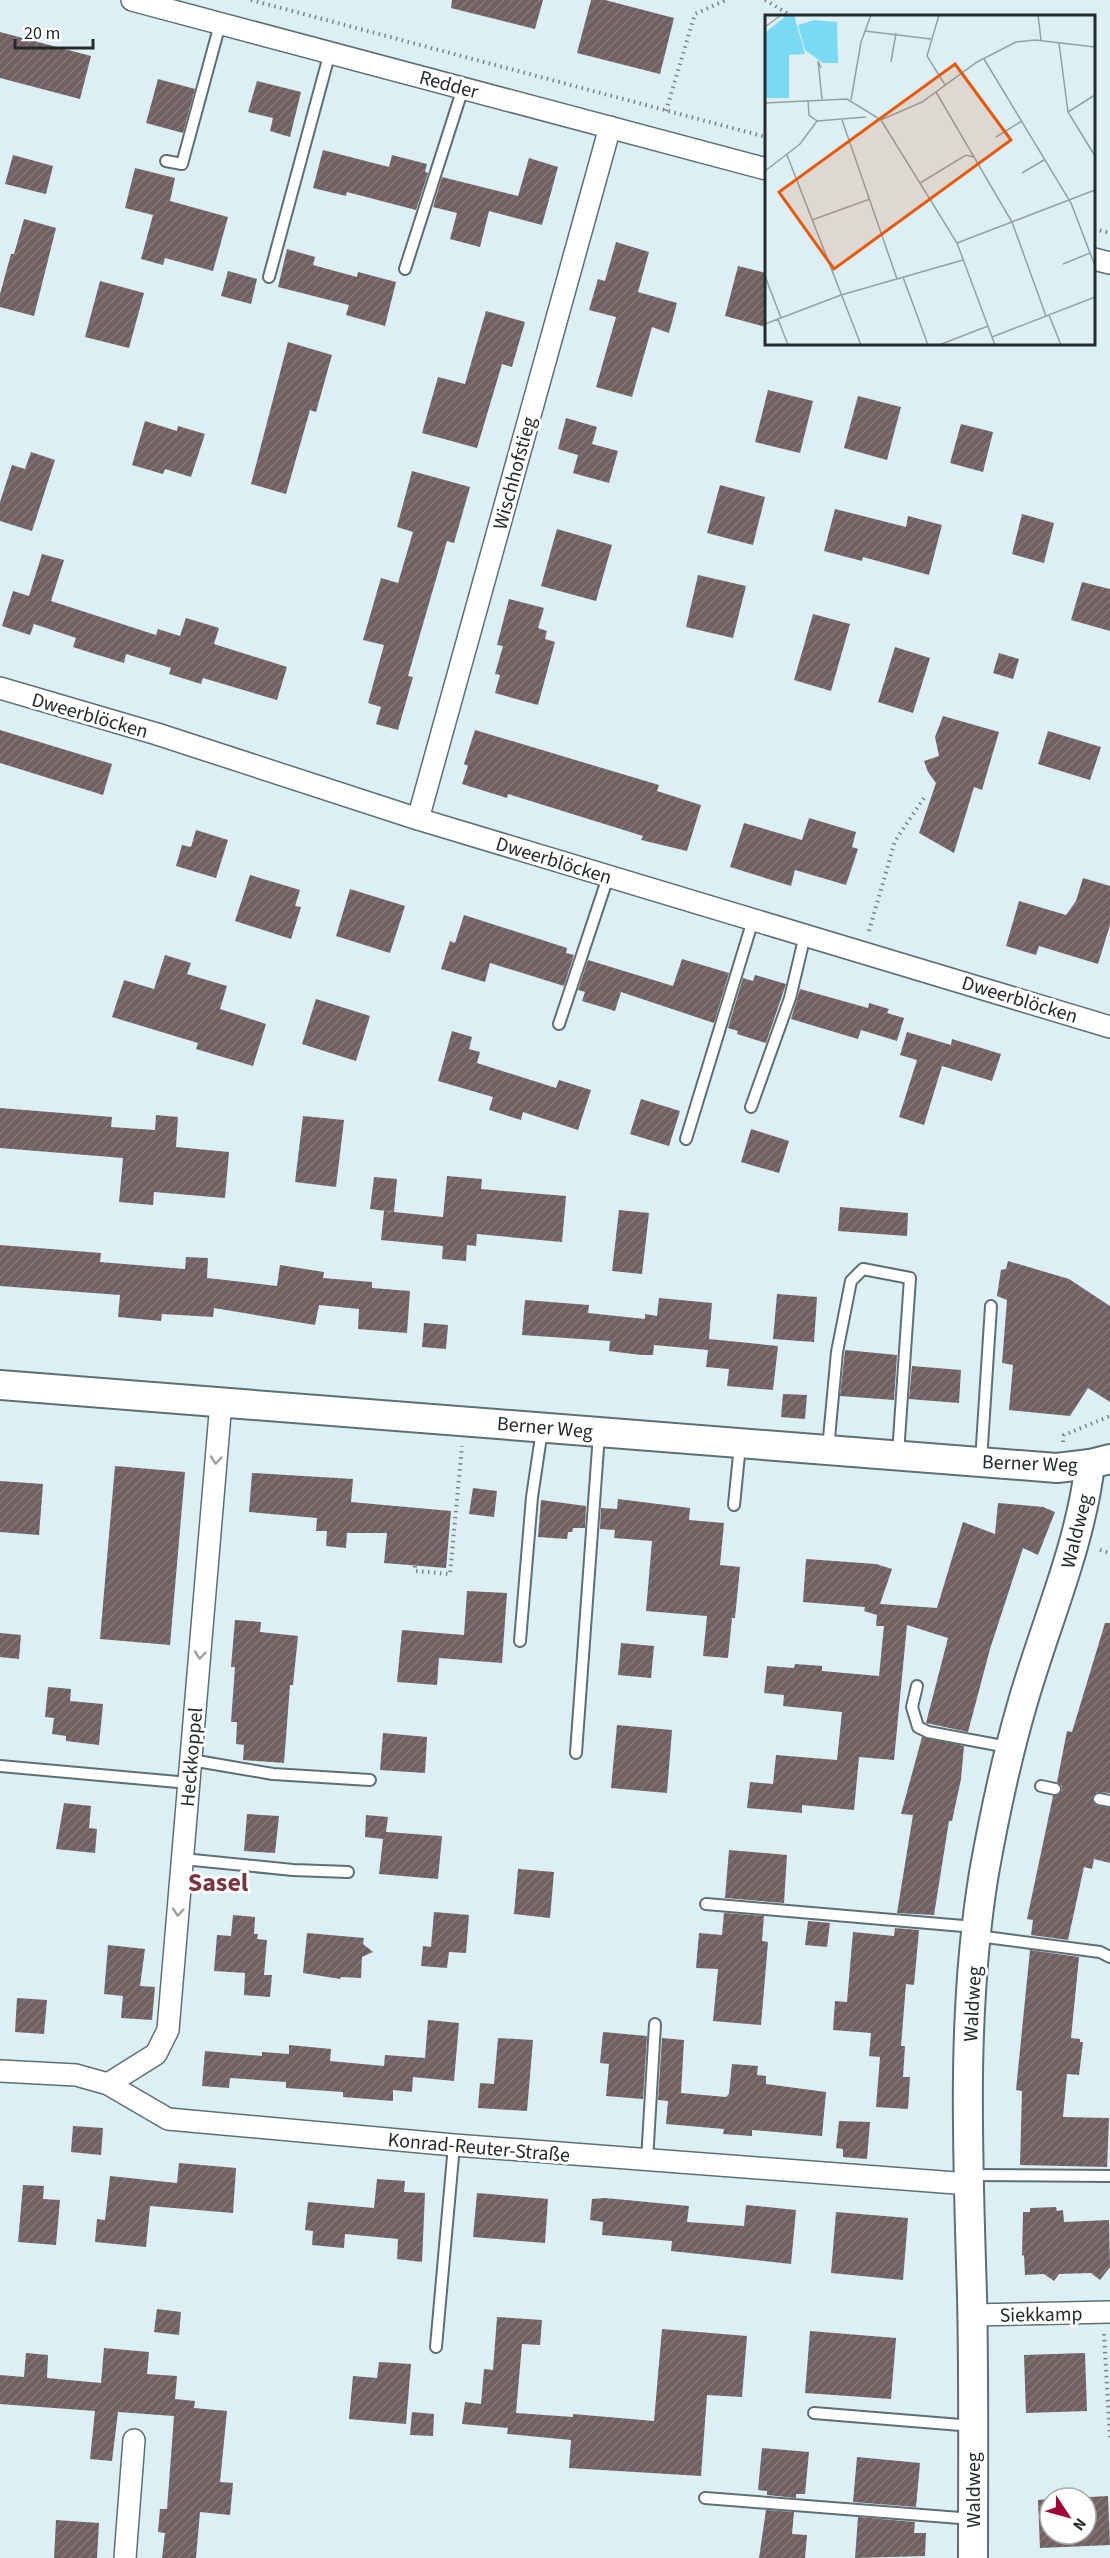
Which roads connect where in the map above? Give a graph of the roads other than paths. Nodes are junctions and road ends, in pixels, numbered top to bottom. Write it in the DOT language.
graph roads {
  1 [pos="132,0"];
  2 [pos="220,24"];
  3 [pos="330,52"];
  4 [pos="463,88"];
  5 [pos="610,127"];
  6 [pos="166,161"];
  7 [pos="765,169"];
  8 [pos="1095,259"];
  9 [pos="1110,263"];
  10 [pos="405,269"];
  11 [pos="269,277"];
  12 [pos="0,688"];
  13 [pos="418,819"];
  14 [pos="608,877"];
  15 [pos="753,920"];
  16 [pos="805,935"];
  17 [pos="560,1024"];
  18 [pos="1110,1027"];
  19 [pos="751,1107"];
  20 [pos="686,1139"];
  21 [pos="991,1306"];
  22 [pos="0,1385"];
  23 [pos="221,1402"];
  24 [pos="542,1426"];
  25 [pos="599,1431"];
  26 [pos="740,1442"];
  27 [pos="828,1449"];
  28 [pos="898,1455"];
  29 [pos="981,1461"];
  30 [pos="1100,1462"];
  31 [pos="734,1505"];
  32 [pos="520,1641"];
  33 [pos="917,1686"];
  34 [pos="1012,1748"];
  35 [pos="576,1753"];
  36 [pos="191,1760"];
  37 [pos="0,1766"];
  38 [pos="370,1780"];
  39 [pos="189,1783"];
  40 [pos="1041,1786"];
  41 [pos="1055,1789"];
  42 [pos="1099,1798"];
  43 [pos="1110,1801"];
  44 [pos="183,1859"];
  45 [pos="348,1872"];
  46 [pos="706,1904"];
  47 [pos="977,1932"];
  48 [pos="1110,1957"];
  49 [pos="655,2024"];
  50 [pos="0,2071"];
  51 [pos="108,2084"];
  52 [pos="454,2145"];
  53 [pos="647,2161"];
  54 [pos="1110,2176"];
  55 [pos="969,2179"];
  56 [pos="1106,2312"];
  57 [pos="973,2315"];
  58 [pos="436,2347"];
  59 [pos="814,2414"];
  60 [pos="973,2426"];
  61 [pos="134,2440"];
  62 [pos="705,2498"];
  63 [pos="973,2519"];
  64 [pos="125,2558"];
  65 [pos="974,2558"];
  1 -- 2 [label="street, Redder"];
  2 -- 3 [label="street, Redder"];
  2 -- 6 [label="lane"];
  3 -- 4 [label="street, Redder"];
  3 -- 11 [label="lane"];
  4 -- 5 [label="street, Redder"];
  4 -- 10 [label="lane"];
  5 -- 7 [label="street, Redder"];
  5 -- 13 [label="street, Wischhofstieg"];
  8 -- 9 [label="street"];
  12 -- 13 [label="street, Dweerblöcken"];
  13 -- 14 [label="street, Dweerblöcken"];
  14 -- 15 [label="street, Dweerblöcken"];
  14 -- 17 [label="lane"];
  15 -- 16 [label="street, Dweerblöcken"];
  15 -- 20 [label="lane"];
  16 -- 18 [label="street, Dweerblöcken"];
  16 -- 19 [label="lane"];
  21 -- 29 [label="lane"];
  22 -- 23 [label="street, Berner Weg"];
  23 -- 24 [label="street, Berner Weg"];
  23 -- 36 [label="street, Heckkoppel, one-way"];
  24 -- 25 [label="street, Berner Weg"];
  24 -- 32 [label="lane"];
  25 -- 26 [label="street, Berner Weg"];
  25 -- 35 [label="lane"];
  26 -- 27 [label="street, Berner Weg"];
  26 -- 31 [label="lane"];
  27 -- 28 [label="street, Berner Weg"];
  27 -- 28 [label="lane"];
  28 -- 29 [label="street, Berner Weg"];
  29 -- 30 [label="street, Berner Weg"];
  30 -- 34 [label="street, Waldweg"];
  33 -- 34 [label="lane"];
  34 -- 47 [label="street, Waldweg"];
  36 -- 38 [label="lane"];
  36 -- 39 [label="street, Heckkoppel"];
  37 -- 39 [label="lane"];
  39 -- 44 [label="street, Heckkoppel"];
  40 -- 41 [label="lane"];
  42 -- 43 [label="lane"];
  44 -- 45 [label="lane"];
  44 -- 51 [label="street, Heckkoppel, one-way"];
  46 -- 47 [label="lane"];
  47 -- 48 [label="lane"];
  47 -- 55 [label="street, Waldweg"];
  49 -- 53 [label="lane"];
  50 -- 51 [label="street, Konrad-Reuter-Straße"];
  51 -- 52 [label="street, Konrad-Reuter-Straße"];
  52 -- 53 [label="street, Konrad-Reuter-Straße"];
  52 -- 58 [label="lane"];
  53 -- 55 [label="street, Konrad-Reuter-Straße"];
  54 -- 55 [label="lane"];
  55 -- 57 [label="street, Waldweg"];
  56 -- 57 [label="street, Siekkamp"];
  57 -- 60 [label="street, Waldweg"];
  59 -- 60 [label="lane"];
  60 -- 63 [label="street, Waldweg"];
  61 -- 64 [label="street"];
  62 -- 63 [label="lane"];
  63 -- 65 [label="street, Waldweg"];
}
